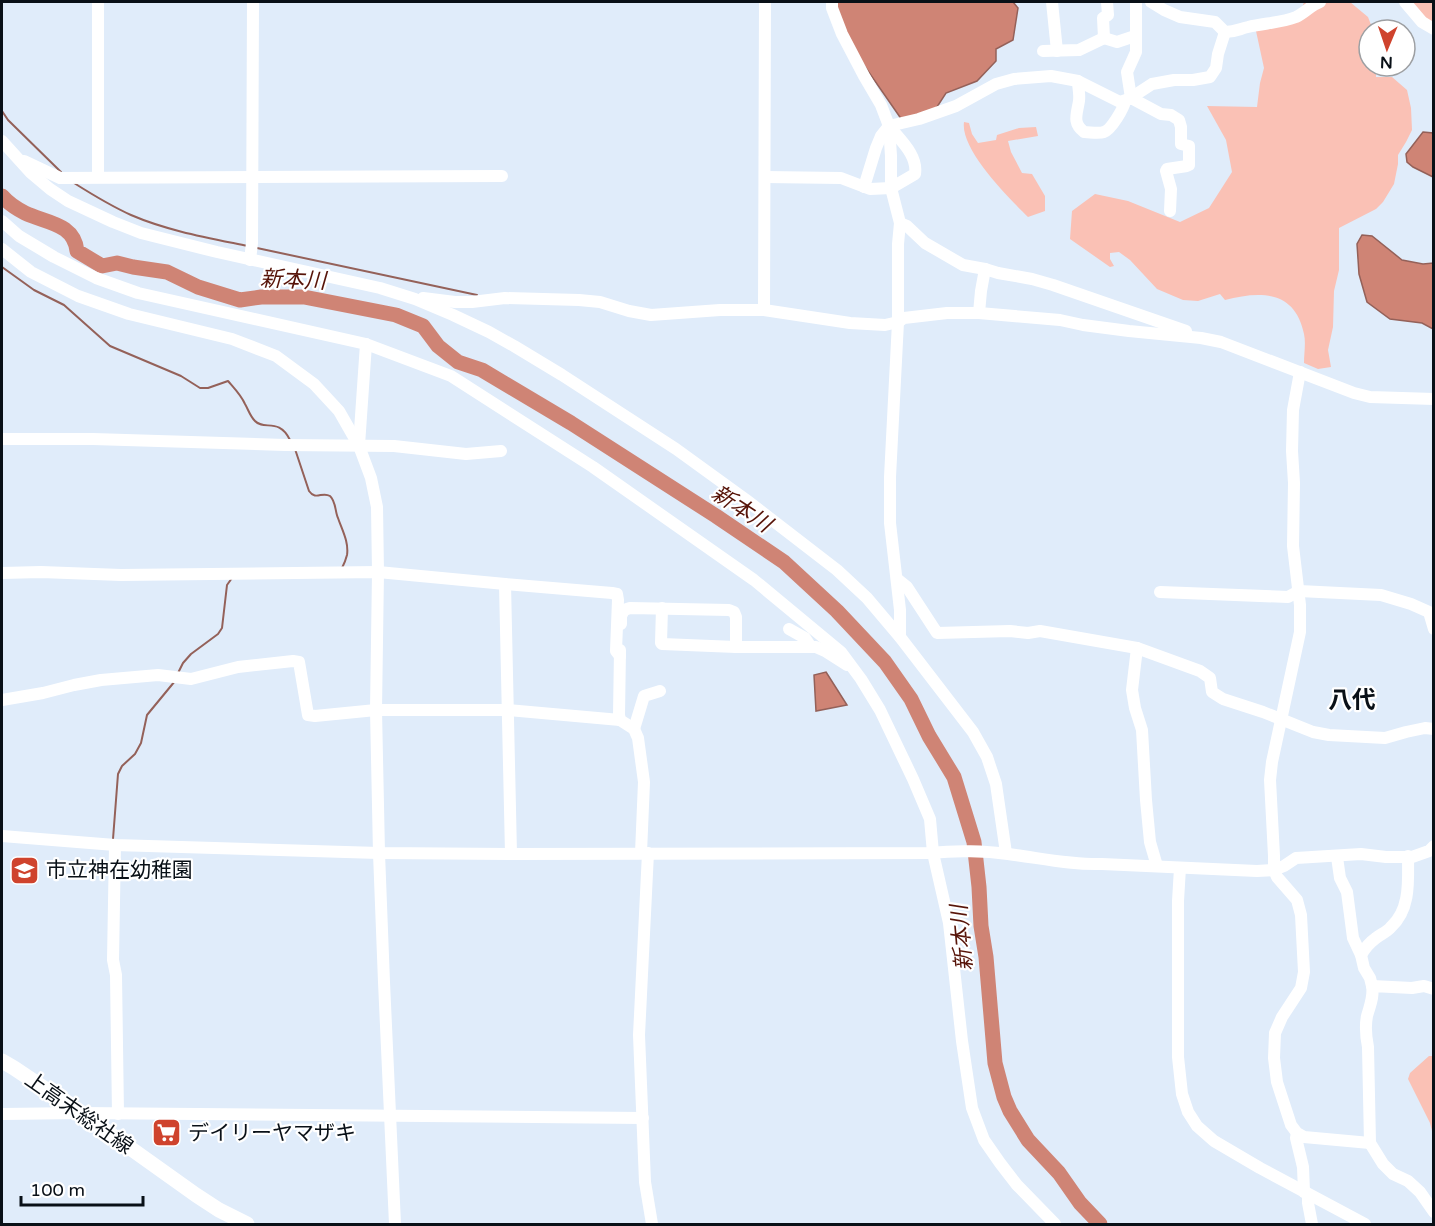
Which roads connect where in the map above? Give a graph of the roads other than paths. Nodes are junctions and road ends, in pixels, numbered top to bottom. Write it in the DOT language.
graph roads {
  1 [pos="98,2"];
  2 [pos="254,2"];
  3 [pos="765,2"];
  4 [pos="832,2"];
  5 [pos="1052,2"];
  6 [pos="1107,2"];
  7 [pos="1136,2"];
  8 [pos="1151,2"];
  9 [pos="1320,2"];
  10 [pos="1405,2"];
  11 [pos="1434,29"];
  12 [pos="1225,32"];
  13 [pos="1136,36"];
  14 [pos="1104,38"];
  15 [pos="1043,51"];
  16 [pos="1058,51"];
  17 [pos="1078,81"];
  18 [pos="1128,99"];
  19 [pos="889,126"];
  20 [pos="2,141"];
  21 [pos="17,158"];
  22 [pos="502,176"];
  23 [pos="98,177"];
  24 [pos="253,177"];
  25 [pos="765,177"];
  26 [pos="864,187"];
  27 [pos="891,188"];
  28 [pos="1170,212"];
  29 [pos="2,221"];
  30 [pos="900,223"];
  31 [pos="2,249"];
  32 [pos="250,260"];
  33 [pos="986,269"];
  34 [pos="415,299"];
  35 [pos="764,310"];
  36 [pos="979,313"];
  37 [pos="898,322"];
  38 [pos="1192,337"];
  39 [pos="366,344"];
  40 [pos="1300,372"];
  41 [pos="1434,399"];
  42 [pos="2,439"];
  43 [pos="359,446"];
  44 [pos="501,451"];
  45 [pos="378,572"];
  46 [pos="2,573"];
  47 [pos="897,579"];
  48 [pos="505,584"];
  49 [pos="1299,591"];
  50 [pos="1160,592"];
  51 [pos="662,608"];
  52 [pos="789,629"];
  53 [pos="1434,629"];
  54 [pos="900,637"];
  55 [pos="736,647"];
  56 [pos="812,647"];
  57 [pos="1137,648"];
  58 [pos="620,656"];
  59 [pos="853,668"];
  60 [pos="660,691"];
  61 [pos="2,700"];
  62 [pos="376,710"];
  63 [pos="507,710"];
  64 [pos="1282,719"];
  65 [pos="620,720"];
  66 [pos="634,729"];
  67 [pos="1434,729"];
  68 [pos="2,836"];
  69 [pos="115,845"];
  70 [pos="1434,846"];
  71 [pos="938,852"];
  72 [pos="379,853"];
  73 [pos="645,853"];
  74 [pos="1002,853"];
  75 [pos="511,854"];
  76 [pos="1337,856"];
  77 [pos="1408,856"];
  78 [pos="1157,866"];
  79 [pos="1180,868"];
  80 [pos="1274,870"];
  81 [pos="1360,955"];
  82 [pos="1372,986"];
  83 [pos="1434,989"];
  84 [pos="2,1061"];
  85 [pos="81,1113"];
  86 [pos="2,1114"];
  87 [pos="118,1114"];
  88 [pos="390,1117"];
  89 [pos="643,1118"];
  90 [pos="1297,1133"];
  91 [pos="1370,1143"];
  92 [pos="1306,1193"];
  93 [pos="1434,1212"];
  94 [pos="247,1224"];
  95 [pos="395,1224"];
  96 [pos="652,1224"];
  97 [pos="1055,1224"];
  98 [pos="1312,1224"];
  99 [pos="1365,1224"];
  1 -- 23 [label="street"];
  2 -- 24 [label="street"];
  3 -- 25 [label="street"];
  4 -- 19 [label="street"];
  5 -- 16 [label="street"];
  6 -- 14 [label="street"];
  7 -- 13 [label="street"];
  8 -- 12 [label="street"];
  9 -- 12 [label="street"];
  10 -- 11 [label="street"];
  12 -- 18 [label="street"];
  13 -- 14 [label="street"];
  13 -- 18 [label="street"];
  14 -- 16 [label="street"];
  15 -- 16 [label="street"];
  17 -- 18 [label="street"];
  17 -- 18 [label="street"];
  17 -- 19 [label="street"];
  18 -- 28 [label="street"];
  19 -- 26 [label="street"];
  19 -- 27 [label="street"];
  19 -- 27 [label="street"];
  20 -- 21 [label="street"];
  21 -- 23 [label="street"];
  21 -- 32 [label="street"];
  22 -- 24 [label="street"];
  23 -- 24 [label="street"];
  24 -- 32 [label="street"];
  25 -- 26 [label="street"];
  25 -- 35 [label="street"];
  26 -- 27 [label="street"];
  27 -- 30 [label="street"];
  29 -- 39 [label="street"];
  30 -- 33 [label="street"];
  30 -- 37 [label="street"];
  31 -- 43 [label="street"];
  32 -- 34 [label="street"];
  33 -- 36 [label="street"];
  33 -- 38 [label="street"];
  34 -- 35 [label="street"];
  34 -- 54 [label="street"];
  35 -- 37 [label="street"];
  36 -- 37 [label="street"];
  36 -- 38 [label="street"];
  37 -- 47 [label="street"];
  38 -- 40 [label="street"];
  39 -- 43 [label="street"];
  39 -- 59 [label="street"];
  40 -- 41 [label="street"];
  40 -- 49 [label="street"];
  42 -- 43 [label="street"];
  43 -- 44 [label="street"];
  43 -- 45 [label="street"];
  45 -- 46 [label="street"];
  45 -- 48 [label="street"];
  45 -- 62 [label="street"];
  47 -- 54 [label="street"];
  47 -- 57 [label="street"];
  48 -- 58 [label="street"];
  48 -- 63 [label="street"];
  49 -- 50 [label="street"];
  49 -- 53 [label="street"];
  49 -- 64 [label="street"];
  51 -- 55 [label="street"];
  51 -- 55 [label="street"];
  51 -- 58 [label="street"];
  52 -- 56 [label="street"];
  54 -- 74 [label="street"];
  55 -- 56 [label="street"];
  56 -- 59 [label="street"];
  57 -- 64 [label="street"];
  57 -- 78 [label="street"];
  58 -- 65 [label="street"];
  59 -- 71 [label="street"];
  60 -- 66 [label="street"];
  61 -- 62 [label="street"];
  62 -- 63 [label="street"];
  62 -- 72 [label="street"];
  63 -- 65 [label="street"];
  63 -- 75 [label="street"];
  64 -- 67 [label="street"];
  64 -- 80 [label="street"];
  65 -- 66 [label="street"];
  66 -- 73 [label="street"];
  68 -- 69 [label="street"];
  69 -- 72 [label="street"];
  69 -- 87 [label="street"];
  70 -- 77 [label="street"];
  71 -- 73 [label="street"];
  71 -- 74 [label="street"];
  71 -- 97 [label="street"];
  72 -- 75 [label="street"];
  72 -- 88 [label="street"];
  73 -- 75 [label="street"];
  73 -- 89 [label="street"];
  74 -- 78 [label="street"];
  76 -- 77 [label="street"];
  76 -- 80 [label="street"];
  76 -- 81 [label="street"];
  77 -- 81 [label="street"];
  78 -- 79 [label="street"];
  79 -- 80 [label="street"];
  79 -- 92 [label="street"];
  80 -- 90 [label="street"];
  81 -- 82 [label="street"];
  82 -- 83 [label="street"];
  82 -- 91 [label="street"];
  84 -- 85 [label="main road, 上高末総社線"];
  85 -- 86 [label="street"];
  85 -- 87 [label="street"];
  85 -- 94 [label="main road, 上高末総社線"];
  87 -- 88 [label="street"];
  88 -- 89 [label="street"];
  88 -- 95 [label="street"];
  89 -- 96 [label="street"];
  90 -- 91 [label="street"];
  90 -- 92 [label="street"];
  91 -- 93 [label="street"];
  92 -- 98 [label="street"];
  92 -- 99 [label="street"];
}
